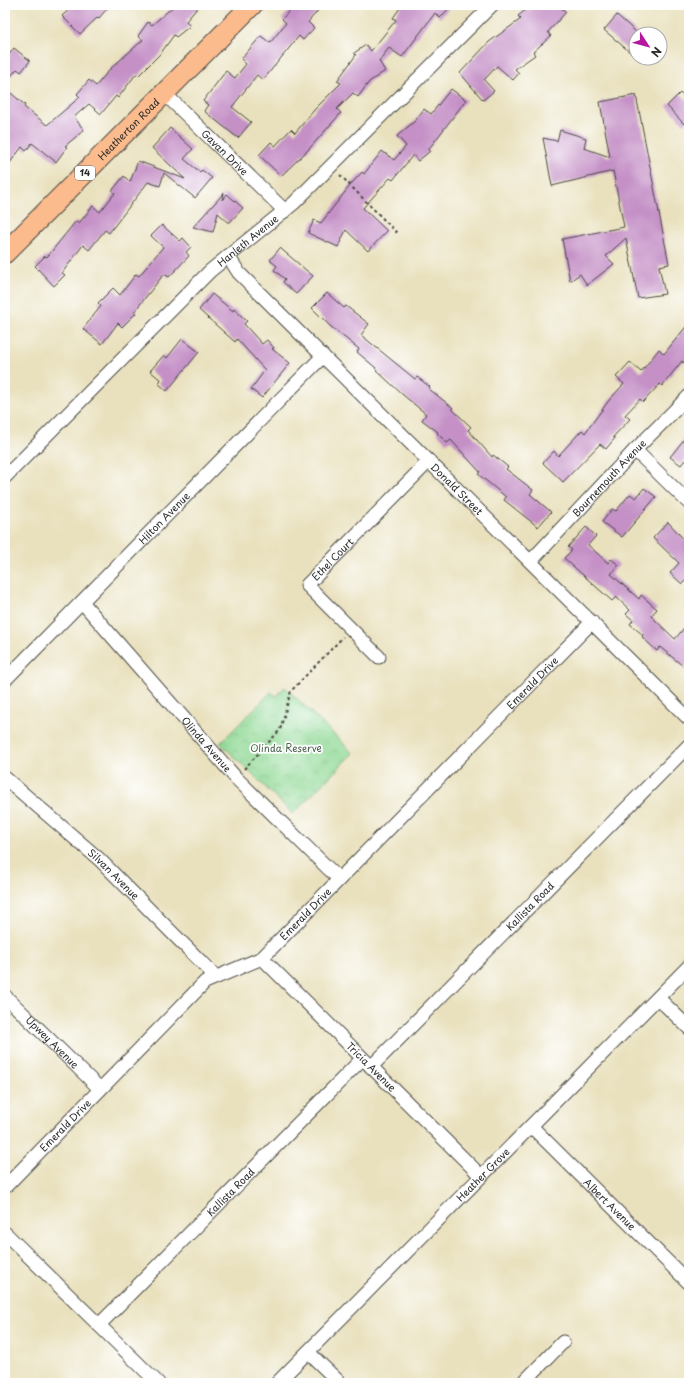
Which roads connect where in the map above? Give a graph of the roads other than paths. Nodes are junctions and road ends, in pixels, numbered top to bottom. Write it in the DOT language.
graph roads {
  1 [pos="252,5"];
  2 [pos="492,5"];
  3 [pos="164,93"];
  4 [pos="285,211"];
  5 [pos="5,253"];
  6 [pos="228,256"];
  7 [pos="323,356"];
  8 [pos="689,396"];
  9 [pos="635,450"];
  10 [pos="429,461"];
  11 [pos="5,478"];
  12 [pos="689,503"];
  13 [pos="531,561"];
  14 [pos="82,602"];
  15 [pos="592,622"];
  16 [pos="379,657"];
  17 [pos="5,680"];
  18 [pos="689,719"];
  19 [pos="689,745"];
  20 [pos="5,778"];
  21 [pos="339,879"];
  22 [pos="262,958"];
  23 [pos="689,966"];
  24 [pos="216,977"];
  25 [pos="5,996"];
  26 [pos="658,998"];
  27 [pos="689,1028"];
  28 [pos="366,1063"];
  29 [pos="100,1089"];
  30 [pos="531,1126"];
  31 [pos="481,1176"];
  32 [pos="5,1187"];
  33 [pos="5,1233"];
  34 [pos="689,1283"];
  35 [pos="99,1325"];
  36 [pos="563,1342"];
  37 [pos="308,1352"];
  38 [pos="158,1383"];
  39 [pos="277,1383"];
  40 [pos="340,1383"];
  41 [pos="523,1383"];
  1 -- 3 [label="main road, Heatherton Road / 14"];
  2 -- 4 [label="street, Hanleth Avenue"];
  3 -- 4 [label="street, Gavan Drive"];
  3 -- 5 [label="main road, Heatherton Road / 14"];
  4 -- 6 [label="street, Hanleth Avenue"];
  6 -- 7 [label="street, Donald Street"];
  6 -- 11 [label="street, Hanleth Avenue"];
  7 -- 10 [label="street, Donald Street"];
  7 -- 14 [label="street, Hilton Avenue"];
  8 -- 9 [label="street, Bournemouth Avenue"];
  9 -- 12 [label="street"];
  9 -- 13 [label="street, Bournemouth Avenue"];
  10 -- 13 [label="street, Donald Street"];
  10 -- 16 [label="street, Ethel Court"];
  13 -- 15 [label="street, Donald Street"];
  14 -- 17 [label="street, Hilton Avenue"];
  14 -- 21 [label="street, Olinda Avenue"];
  15 -- 18 [label="street, Donald Street"];
  15 -- 21 [label="street, Emerald Drive"];
  19 -- 28 [label="street, Kallista Road"];
  20 -- 24 [label="street, Silvan Avenue"];
  21 -- 22 [label="street, Emerald Drive"];
  22 -- 24 [label="street, Emerald Drive"];
  22 -- 28 [label="street, Tricia Avenue"];
  23 -- 26 [label="street, Heather Grove"];
  24 -- 29 [label="street, Emerald Drive"];
  25 -- 29 [label="street, Upwey Avenue"];
  26 -- 27 [label="street"];
  26 -- 30 [label="street, Heather Grove"];
  28 -- 31 [label="street, Tricia Avenue"];
  28 -- 35 [label="street, Kallista Road"];
  29 -- 32 [label="street, Emerald Drive"];
  30 -- 31 [label="street, Heather Grove"];
  30 -- 34 [label="street, Albert Avenue"];
  31 -- 37 [label="street, Heather Grove"];
  33 -- 35 [label="street"];
  35 -- 38 [label="street"];
  36 -- 41 [label="street"];
  37 -- 39 [label="street, Heather Grove"];
  37 -- 40 [label="street"];
}
